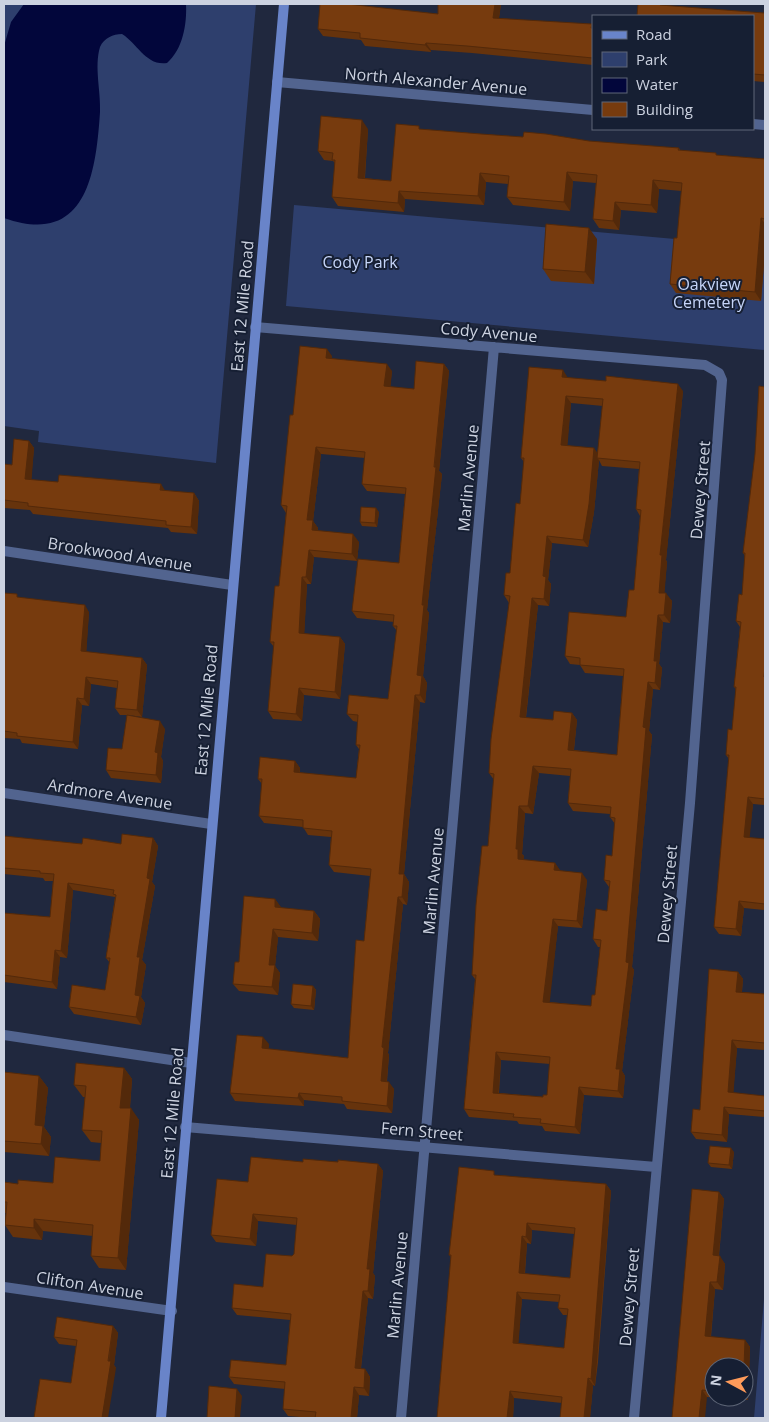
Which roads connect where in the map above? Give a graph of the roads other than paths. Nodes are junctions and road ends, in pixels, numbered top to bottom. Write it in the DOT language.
graph roads {
  1 [pos="284,4"];
  2 [pos="276,82"];
  3 [pos="592,110"];
  4 [pos="255,327"];
  5 [pos="494,347"];
  6 [pos="718,373"];
  7 [pos="4,551"];
  8 [pos="232,585"];
  9 [pos="4,793"];
  10 [pos="211,824"];
  11 [pos="4,1035"];
  12 [pos="191,1063"];
  13 [pos="185,1127"];
  14 [pos="425,1146"];
  15 [pos="656,1167"];
  16 [pos="4,1287"];
  17 [pos="172,1311"];
  18 [pos="162,1418"];
  19 [pos="401,1418"];
  20 [pos="634,1418"];
  1 -- 2 [label="main road, East 12 Mile Road"];
  2 -- 3 [label="street, North Alexander Avenue"];
  2 -- 4 [label="main road, East 12 Mile Road"];
  4 -- 5 [label="street, Cody Avenue"];
  4 -- 8 [label="main road, East 12 Mile Road"];
  5 -- 6 [label="street, Cody Avenue"];
  5 -- 14 [label="street, Marlin Avenue"];
  6 -- 15 [label="street, Dewey Street"];
  7 -- 8 [label="street, Brookwood Avenue"];
  8 -- 10 [label="main road, East 12 Mile Road"];
  9 -- 10 [label="street, Ardmore Avenue"];
  10 -- 12 [label="main road, East 12 Mile Road"];
  11 -- 12 [label="street"];
  12 -- 13 [label="main road, East 12 Mile Road"];
  13 -- 14 [label="street, Fern Street"];
  13 -- 17 [label="main road, East 12 Mile Road"];
  14 -- 15 [label="street, Fern Street"];
  14 -- 19 [label="street, Marlin Avenue"];
  15 -- 20 [label="street, Dewey Street"];
  16 -- 17 [label="street, Clifton Avenue"];
  17 -- 18 [label="main road, East 12 Mile Road"];
}
